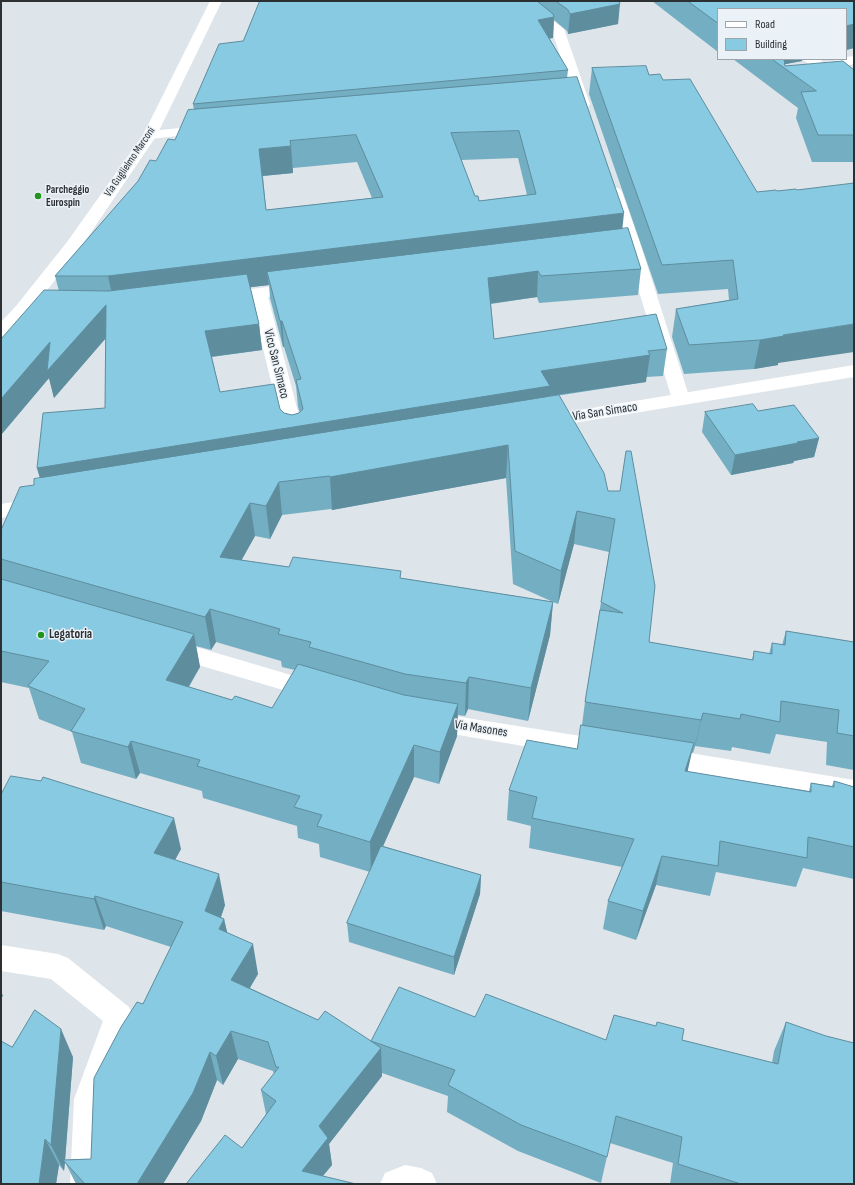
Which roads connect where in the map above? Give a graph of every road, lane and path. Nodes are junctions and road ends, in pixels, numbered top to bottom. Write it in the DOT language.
graph roads {
  1 [pos="216,1"];
  2 [pos="519,1"];
  3 [pos="810,60"];
  4 [pos="854,60"];
  5 [pos="822,66"];
  6 [pos="854,92"];
  7 [pos="588,119"];
  8 [pos="220,128"];
  9 [pos="150,135"];
  10 [pos="609,179"];
  11 [pos="633,246"];
  12 [pos="614,249"];
  13 [pos="313,286"];
  14 [pos="258,293"];
  15 [pos="205,300"];
  16 [pos="22,310"];
  17 [pos="46,310"];
  18 [pos="1,325"];
  19 [pos="1,332"];
  20 [pos="854,371"];
  21 [pos="681,399"];
  22 [pos="525,425"];
  23 [pos="294,435"];
  24 [pos="56,502"];
  25 [pos="1,511"];
  26 [pos="146,641"];
  27 [pos="336,697"];
  28 [pos="405,717"];
  29 [pos="854,790"];
  30 [pos="1,958"];
  31 [pos="86,1184"];
  1 -- 9 [label="street, Via Guglielmo Marconi"];
  2 -- 7 [label="street"];
  3 -- 5 [label="street"];
  4 -- 5 [label="street"];
  5 -- 6 [label="street"];
  8 -- 9 [label="street"];
  9 -- 16 [label="street, Via Guglielmo Marconi"];
  10 -- 11 [label="street"];
  11 -- 12 [label="street"];
  11 -- 21 [label="street"];
  13 -- 14 [label="street"];
  14 -- 15 [label="street"];
  14 -- 23 [label="street, Vico San Simaco"];
  16 -- 17 [label="street"];
  16 -- 18 [label="street, Via Guglielmo Marconi"];
  16 -- 19 [label="street, Via Guglielmo Marconi"];
  20 -- 21 [label="street, Via San Simaco"];
  21 -- 22 [label="street, Via San Simaco"];
  24 -- 25 [label="street"];
  26 -- 27 [label="street"];
  28 -- 29 [label="street, Via Masones"];
  30 -- 31 [label="street"];
}
